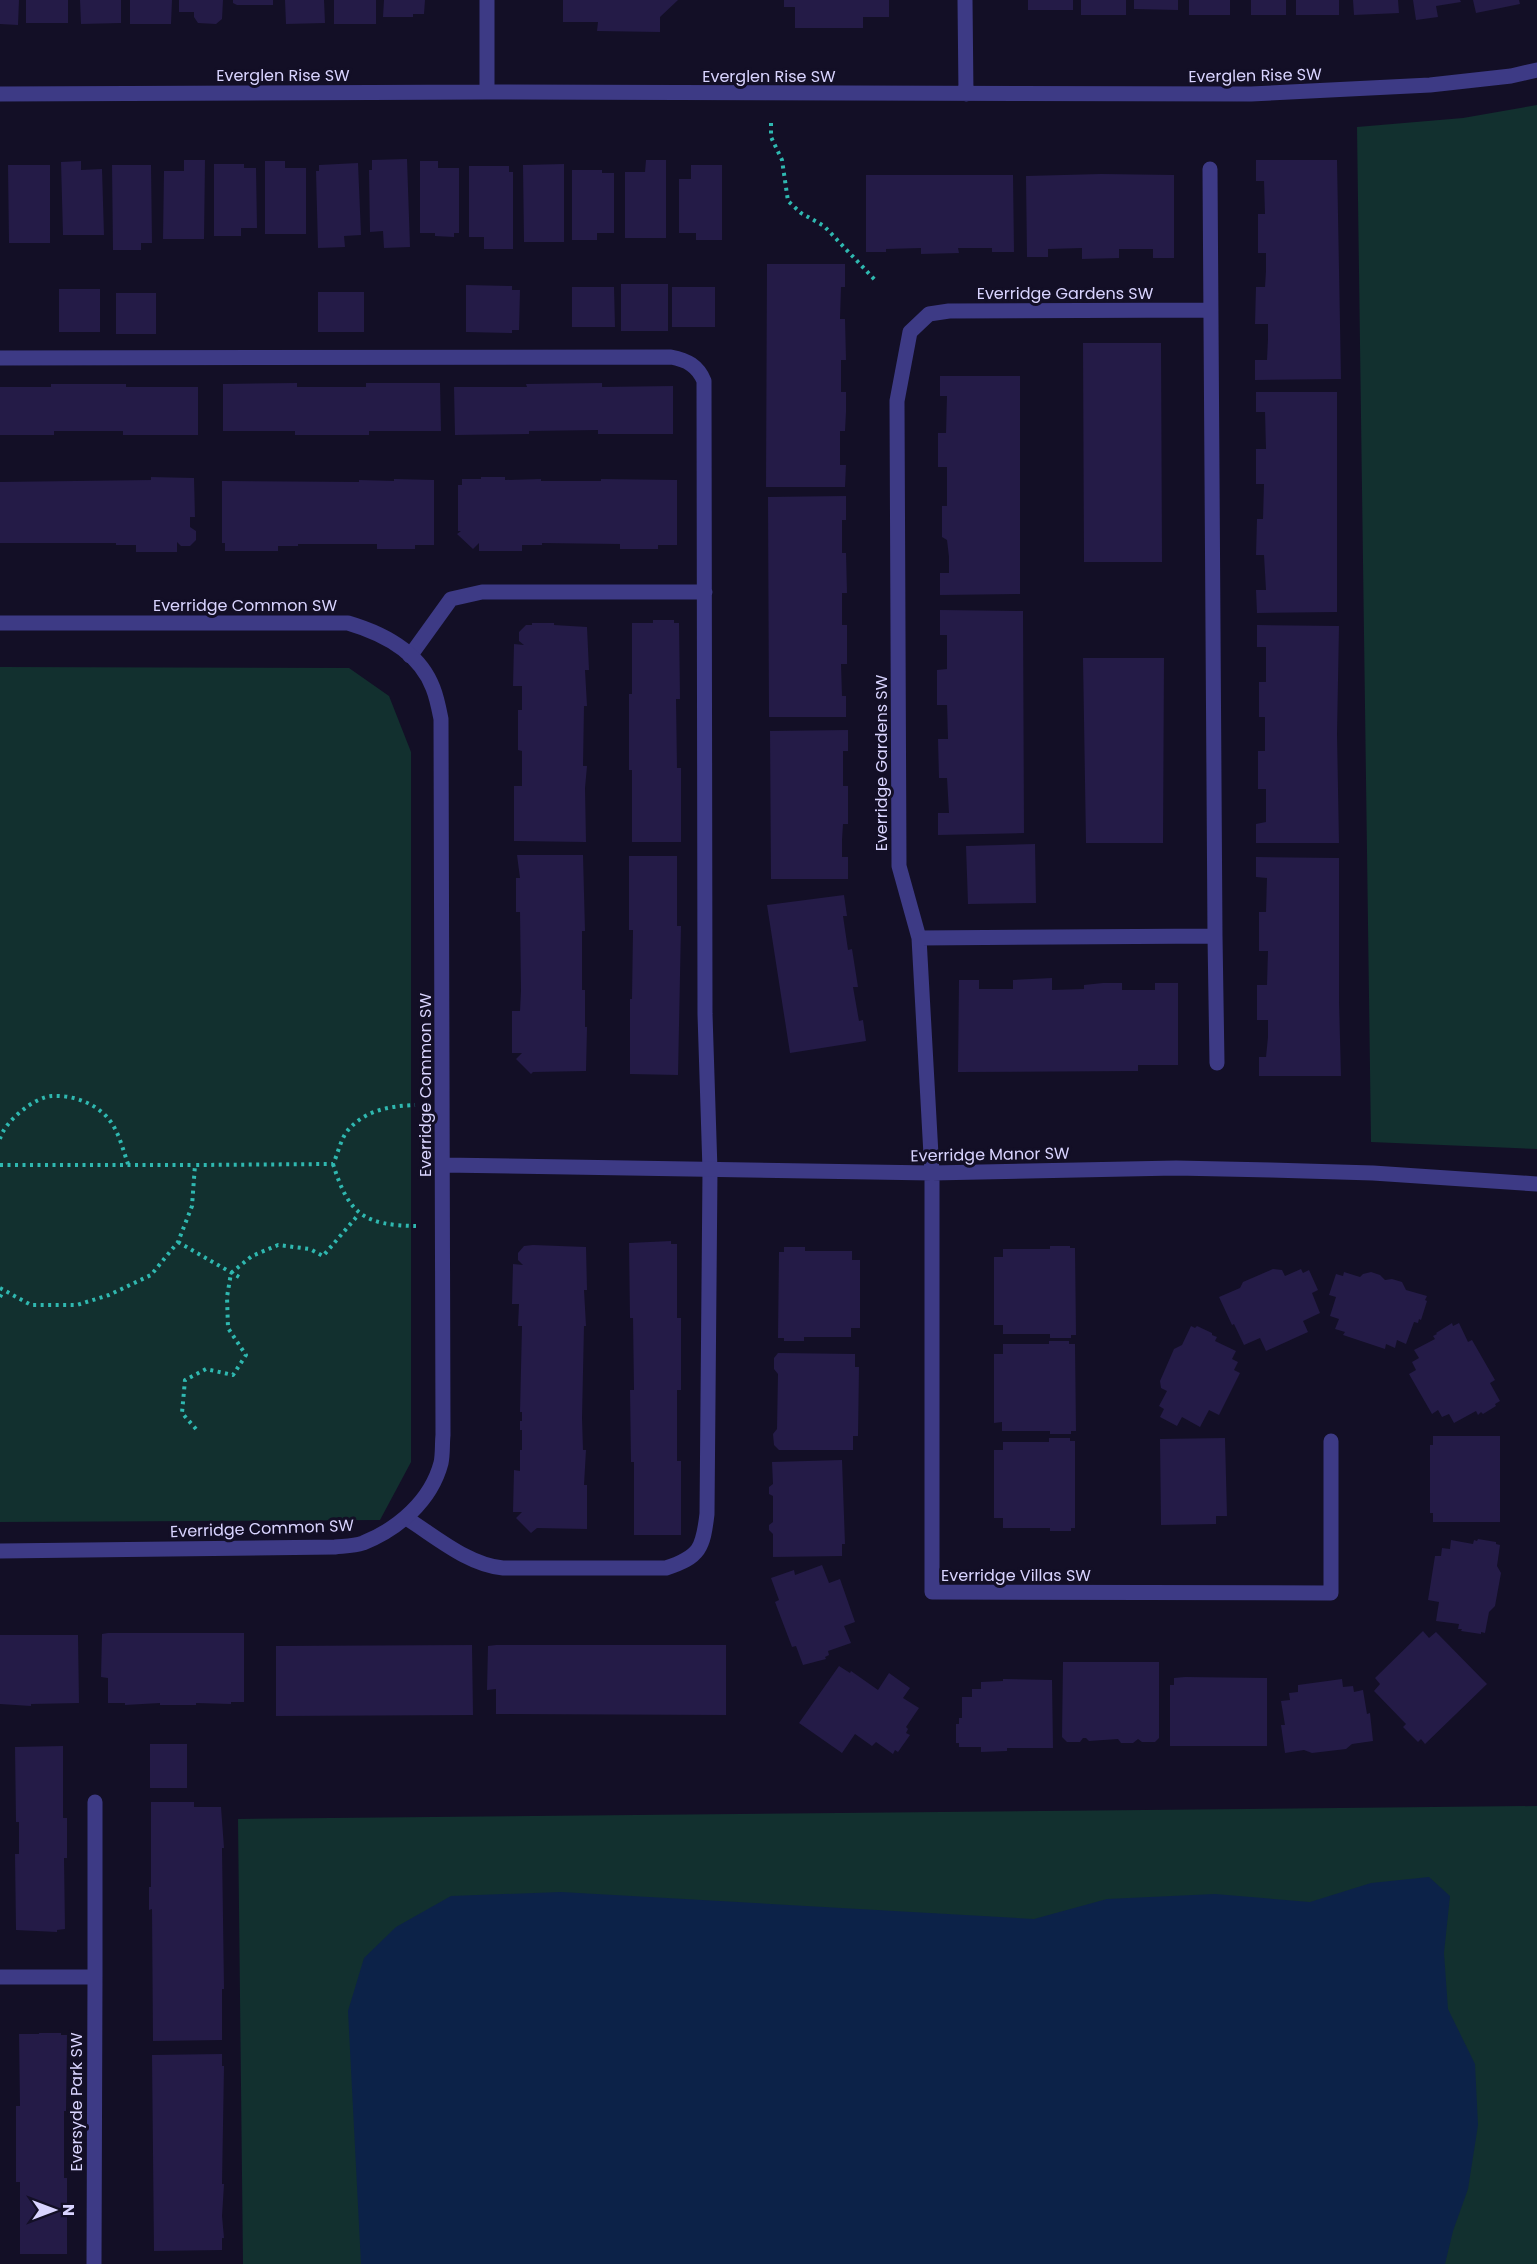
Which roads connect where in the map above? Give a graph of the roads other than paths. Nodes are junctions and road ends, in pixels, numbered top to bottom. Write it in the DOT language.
graph roads {
  1 [pos="487,0"];
  2 [pos="965,0"];
  3 [pos="1537,70"];
  4 [pos="487,92"];
  5 [pos="0,94"];
  6 [pos="966,94"];
  7 [pos="1210,169"];
  8 [pos="1211,310"];
  9 [pos="0,358"];
  10 [pos="705,592"];
  11 [pos="0,623"];
  12 [pos="410,656"];
  13 [pos="1215,936"];
  14 [pos="919,938"];
  15 [pos="1217,1063"];
  16 [pos="443,1165"];
  17 [pos="710,1170"];
  18 [pos="932,1173"];
  19 [pos="1537,1184"];
  20 [pos="1331,1441"];
  21 [pos="406,1518"];
  22 [pos="0,1551"];
  23 [pos="94,1802"];
  24 [pos="0,1977"];
  25 [pos="94,1977"];
  26 [pos="94,2264"];
  1 -- 4 [label="street"];
  2 -- 6 [label="street"];
  3 -- 6 [label="street, Everglen Rise SW"];
  4 -- 5 [label="street, Everglen Rise SW"];
  4 -- 6 [label="street, Everglen Rise SW"];
  7 -- 8 [label="street"];
  8 -- 13 [label="street"];
  8 -- 14 [label="street, Everridge Gardens SW"];
  9 -- 10 [label="street"];
  10 -- 12 [label="street"];
  10 -- 17 [label="street"];
  11 -- 12 [label="street, Everridge Common SW"];
  12 -- 16 [label="street, Everridge Common SW"];
  13 -- 14 [label="street"];
  13 -- 15 [label="street"];
  14 -- 18 [label="street, Everridge Gardens SW"];
  16 -- 17 [label="street, Everridge Manor SW"];
  16 -- 21 [label="street, Everridge Common SW"];
  17 -- 18 [label="street, Everridge Manor SW"];
  17 -- 21 [label="street"];
  18 -- 19 [label="street, Everridge Manor SW"];
  18 -- 20 [label="street, Everridge Villas SW"];
  21 -- 22 [label="street, Everridge Common SW"];
  23 -- 25 [label="street, Eversyde Park SW"];
  24 -- 25 [label="street"];
  25 -- 26 [label="street, Eversyde Park SW"];
}
